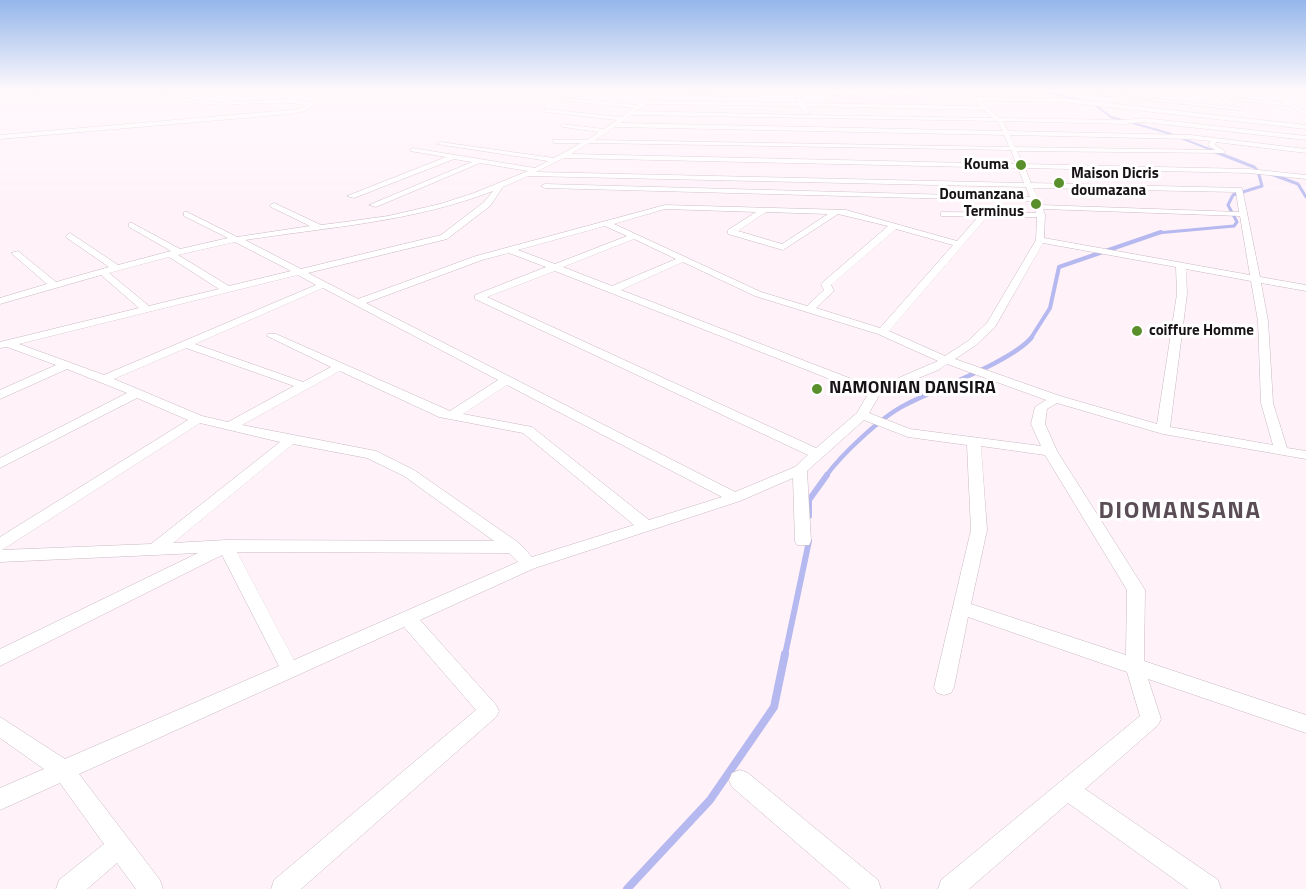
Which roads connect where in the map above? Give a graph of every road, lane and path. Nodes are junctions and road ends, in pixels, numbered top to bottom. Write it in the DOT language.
graph roads {
  1 [pos="55,131"];
  2 [pos="604,131"];
  3 [pos="814,131"];
  4 [pos="885,131"];
  5 [pos="1247,131"];
  6 [pos="1007,134"];
  7 [pos="0,136"];
  8 [pos="1306,138"];
  9 [pos="1214,140"];
  10 [pos="554,141"];
  11 [pos="589,141"];
  12 [pos="440,144"];
  13 [pos="819,145"];
  14 [pos="1013,149"];
  15 [pos="412,150"];
  16 [pos="1306,151"];
  17 [pos="562,156"];
  18 [pos="453,157"];
  19 [pos="555,160"];
  20 [pos="479,161"];
  21 [pos="825,161"];
  22 [pos="1022,166"];
  23 [pos="536,170"];
  24 [pos="527,174"];
  25 [pos="1296,177"];
  26 [pos="1306,178"];
  27 [pos="833,180"];
  28 [pos="1029,185"];
  29 [pos="500,186"];
  30 [pos="545,186"];
  31 [pos="722,190"];
  32 [pos="838,194"];
  33 [pos="274,204"];
  34 [pos="373,205"];
  35 [pos="1038,207"];
  36 [pos="721,209"];
  37 [pos="764,210"];
  38 [pos="836,212"];
  39 [pos="846,212"];
  40 [pos="187,214"];
  41 [pos="944,214"];
  42 [pos="1242,214"];
  43 [pos="399,215"];
  44 [pos="984,215"];
  45 [pos="606,223"];
  46 [pos="132,225"];
  47 [pos="894,226"];
  48 [pos="318,227"];
  49 [pos="70,236"];
  50 [pos="635,236"];
  51 [pos="238,239"];
  52 [pos="1040,240"];
  53 [pos="960,244"];
  54 [pos="510,250"];
  55 [pos="15,253"];
  56 [pos="175,253"];
  57 [pos="683,259"];
  58 [pos="1181,266"];
  59 [pos="556,268"];
  60 [pos="118,269"];
  61 [pos="302,272"];
  62 [pos="104,273"];
  63 [pos="1255,279"];
  64 [pos="325,284"];
  65 [pos="55,286"];
  66 [pos="1306,288"];
  67 [pos="228,290"];
  68 [pos="612,290"];
  69 [pos="0,301"];
  70 [pos="358,302"];
  71 [pos="148,310"];
  72 [pos="808,310"];
  73 [pos="882,332"];
  74 [pos="272,336"];
  75 [pos="5,344"];
  76 [pos="185,344"];
  77 [pos="946,360"];
  78 [pos="66,365"];
  79 [pos="339,367"];
  80 [pos="104,379"];
  81 [pos="507,380"];
  82 [pos="304,386"];
  83 [pos="875,392"];
  84 [pos="136,393"];
  85 [pos="0,395"];
  86 [pos="1056,399"];
  87 [pos="453,415"];
  88 [pos="862,415"];
  89 [pos="198,419"];
  90 [pos="230,426"];
  91 [pos="1163,430"];
  92 [pos="290,440"];
  93 [pos="974,443"];
  94 [pos="1281,450"];
  95 [pos="1050,451"];
  96 [pos="819,455"];
  97 [pos="1306,455"];
  98 [pos="0,464"];
  99 [pos="800,470"];
  100 [pos="735,498"];
  101 [pos="645,526"];
  102 [pos="803,542"];
  103 [pos="0,545"];
  104 [pos="226,546"];
  105 [pos="513,547"];
  106 [pos="155,549"];
  107 [pos="0,556"];
  108 [pos="529,564"];
  109 [pos="962,608"];
  110 [pos="407,618"];
  111 [pos="0,658"];
  112 [pos="1135,667"];
  113 [pos="290,670"];
  114 [pos="944,687"];
  115 [pos="1306,724"];
  116 [pos="0,726"];
  117 [pos="64,771"];
  118 [pos="740,780"];
  119 [pos="1068,790"];
  120 [pos="0,799"];
  121 [pos="119,846"];
  122 [pos="69,889"];
  123 [pos="151,889"];
  124 [pos="283,889"];
  125 [pos="868,889"];
  126 [pos="950,889"];
  127 [pos="1209,889"];
  1 -- 7 [label="street"];
  2 -- 11 [label="street"];
  3 -- 13 [label="street"];
  4 -- 6 [label="street"];
  5 -- 8 [label="street"];
  6 -- 9 [label="street"];
  6 -- 14 [label="street"];
  9 -- 14 [label="street"];
  9 -- 16 [label="street"];
  10 -- 11 [label="street"];
  11 -- 13 [label="street"];
  11 -- 17 [label="street"];
  12 -- 19 [label="street"];
  13 -- 14 [label="street"];
  13 -- 21 [label="street"];
  14 -- 22 [label="street"];
  15 -- 18 [label="street"];
  17 -- 19 [label="street"];
  17 -- 21 [label="street"];
  18 -- 20 [label="street"];
  18 -- 34 [label="street"];
  19 -- 23 [label="street"];
  20 -- 23 [label="street"];
  20 -- 34 [label="street"];
  21 -- 22 [label="street"];
  21 -- 27 [label="street"];
  22 -- 26 [label="street"];
  22 -- 28 [label="street"];
  23 -- 24 [label="street"];
  24 -- 27 [label="street"];
  24 -- 29 [label="street"];
  25 -- 26 [label="street"];
  27 -- 28 [label="street"];
  27 -- 32 [label="street"];
  28 -- 35 [label="street"];
  28 -- 42 [label="street"];
  29 -- 43 [label="street"];
  29 -- 61 [label="street"];
  30 -- 31 [label="street"];
  31 -- 32 [label="street"];
  31 -- 36 [label="street"];
  32 -- 35 [label="street"];
  32 -- 39 [label="street"];
  33 -- 48 [label="street"];
  34 -- 43 [label="street"];
  35 -- 42 [label="street"];
  35 -- 44 [label="street"];
  35 -- 52 [label="street"];
  36 -- 37 [label="street"];
  36 -- 45 [label="street"];
  37 -- 38 [label="street"];
  37 -- 38 [label="street"];
  38 -- 39 [label="street"];
  39 -- 47 [label="street"];
  40 -- 51 [label="street"];
  41 -- 44 [label="street"];
  42 -- 63 [label="street"];
  43 -- 48 [label="street"];
  44 -- 53 [label="street"];
  45 -- 50 [label="street"];
  45 -- 54 [label="street"];
  46 -- 56 [label="street"];
  47 -- 53 [label="street"];
  47 -- 72 [label="street"];
  48 -- 51 [label="street"];
  49 -- 60 [label="street"];
  50 -- 57 [label="street"];
  50 -- 59 [label="street"];
  51 -- 56 [label="street"];
  51 -- 61 [label="street"];
  52 -- 58 [label="street"];
  52 -- 77 [label="street"];
  53 -- 73 [label="street"];
  54 -- 59 [label="street"];
  54 -- 70 [label="street"];
  55 -- 65 [label="street"];
  56 -- 60 [label="street"];
  56 -- 67 [label="street"];
  57 -- 68 [label="street"];
  57 -- 72 [label="street"];
  58 -- 63 [label="street"];
  58 -- 91 [label="street"];
  59 -- 68 [label="street"];
  59 -- 96 [label="street"];
  60 -- 62 [label="street"];
  61 -- 64 [label="street"];
  61 -- 67 [label="street"];
  62 -- 65 [label="street"];
  62 -- 71 [label="street"];
  63 -- 66 [label="street"];
  63 -- 94 [label="street"];
  64 -- 70 [label="street"];
  64 -- 76 [label="street"];
  65 -- 69 [label="street"];
  67 -- 71 [label="street"];
  68 -- 83 [label="street"];
  70 -- 81 [label="street"];
  71 -- 75 [label="street"];
  72 -- 73 [label="street"];
  73 -- 77 [label="street"];
  74 -- 79 [label="street"];
  75 -- 78 [label="street"];
  76 -- 80 [label="street"];
  76 -- 82 [label="street"];
  77 -- 83 [label="street"];
  77 -- 86 [label="street"];
  78 -- 80 [label="street"];
  78 -- 85 [label="street"];
  79 -- 82 [label="street"];
  79 -- 87 [label="street"];
  80 -- 84 [label="street"];
  81 -- 87 [label="street"];
  81 -- 100 [label="street"];
  82 -- 90 [label="street"];
  83 -- 88 [label="street"];
  84 -- 89 [label="street"];
  84 -- 98 [label="street"];
  86 -- 91 [label="street"];
  86 -- 95 [label="street"];
  87 -- 101 [label="street"];
  88 -- 93 [label="street"];
  88 -- 96 [label="street"];
  89 -- 90 [label="street"];
  89 -- 103 [label="street"];
  90 -- 92 [label="street"];
  91 -- 94 [label="street"];
  92 -- 105 [label="street"];
  92 -- 106 [label="street"];
  93 -- 95 [label="street"];
  93 -- 109 [label="street"];
  94 -- 97 [label="street"];
  95 -- 112 [label="street"];
  96 -- 99 [label="street"];
  99 -- 100 [label="street"];
  99 -- 102 [label="street"];
  100 -- 101 [label="street"];
  101 -- 108 [label="street"];
  104 -- 105 [label="street"];
  104 -- 106 [label="street"];
  104 -- 111 [label="street"];
  104 -- 113 [label="street"];
  105 -- 108 [label="street"];
  106 -- 107 [label="street"];
  108 -- 110 [label="street"];
  109 -- 112 [label="street"];
  109 -- 114 [label="street"];
  110 -- 113 [label="street"];
  110 -- 124 [label="street"];
  112 -- 115 [label="street"];
  112 -- 119 [label="street"];
  113 -- 117 [label="street"];
  116 -- 117 [label="street"];
  117 -- 120 [label="street"];
  117 -- 121 [label="street"];
  118 -- 125 [label="street"];
  119 -- 126 [label="street"];
  119 -- 127 [label="street"];
  121 -- 122 [label="street"];
  121 -- 123 [label="street"];
}
